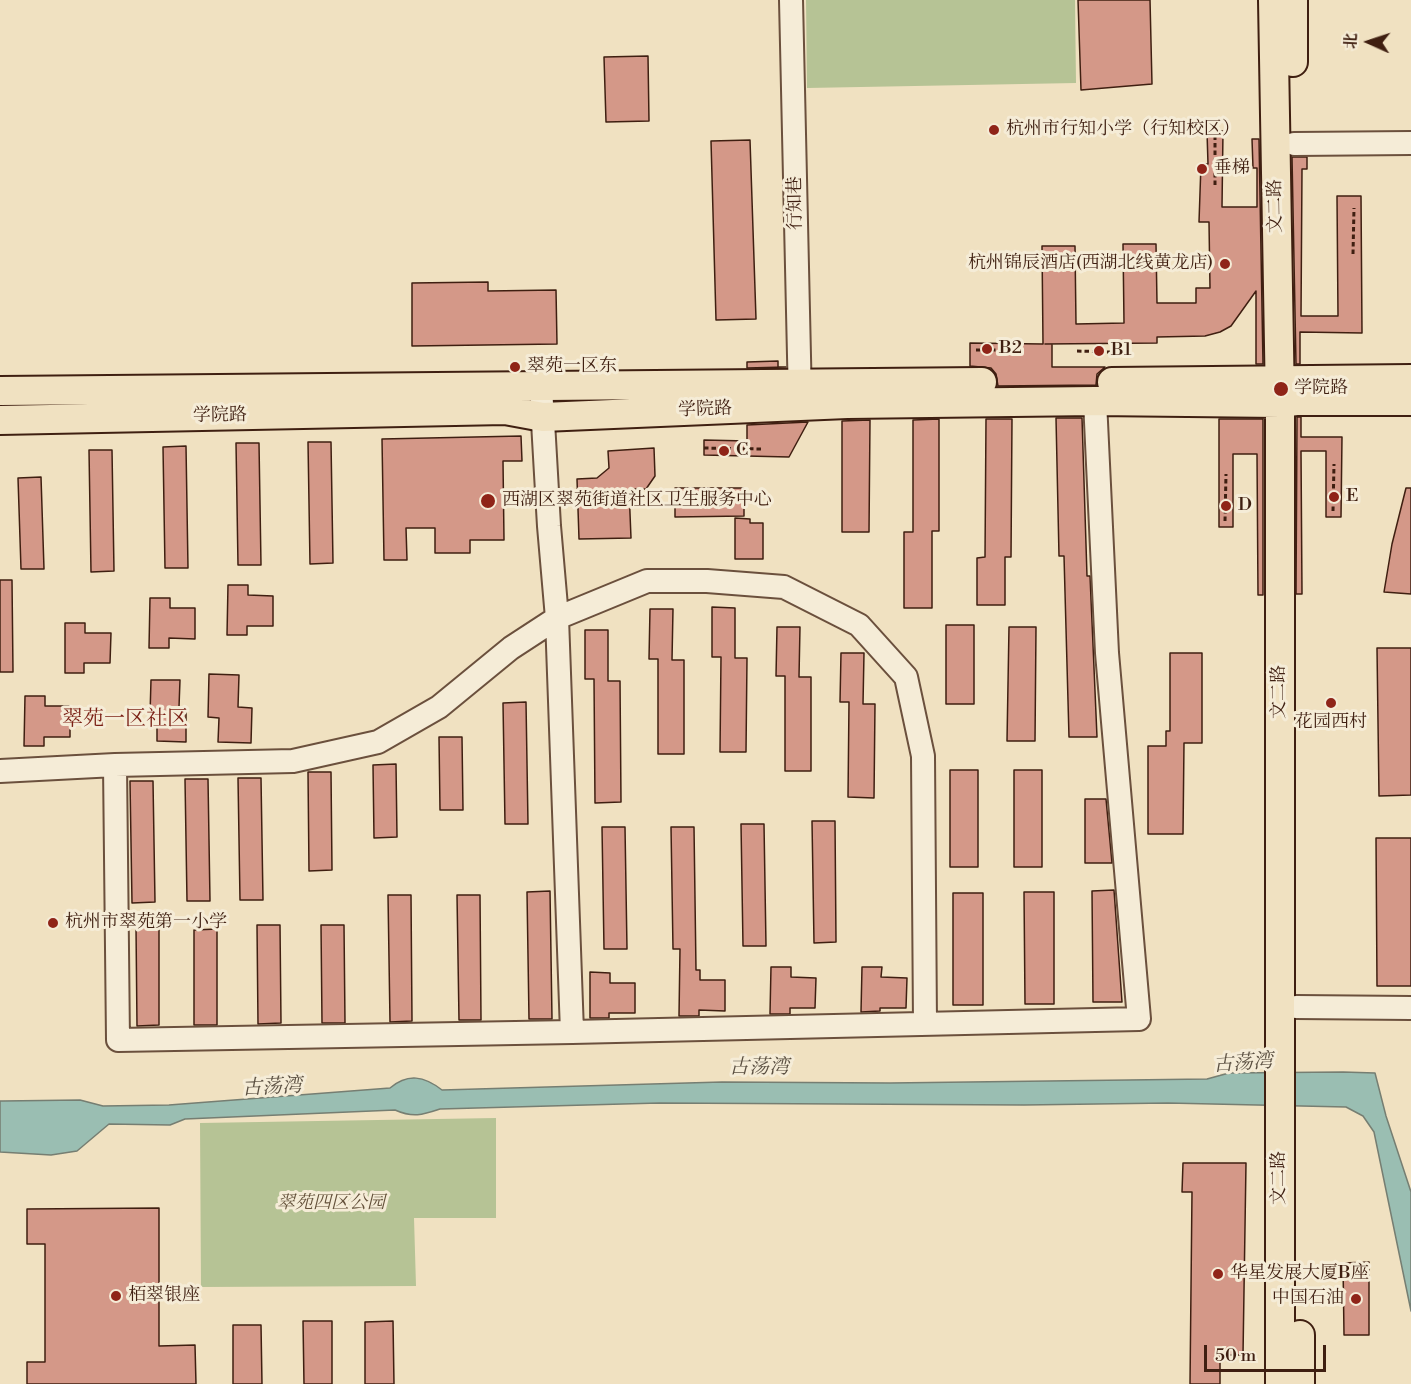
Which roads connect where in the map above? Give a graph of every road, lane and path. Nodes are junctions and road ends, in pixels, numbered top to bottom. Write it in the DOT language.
graph roads {
  1 [pos="791,0"];
  2 [pos="1273,0"];
  3 [pos="1293,0"];
  4 [pos="1215,137"];
  5 [pos="1411,143"];
  6 [pos="1294,144"];
  7 [pos="1215,185"];
  8 [pos="1353,208"];
  9 [pos="1353,254"];
  10 [pos="976,350"];
  11 [pos="1017,350"];
  12 [pos="1077,351"];
  13 [pos="1110,352"];
  14 [pos="1411,379"];
  15 [pos="541,387"];
  16 [pos="0,391"];
  17 [pos="1288,392"];
  18 [pos="800,395"];
  19 [pos="1095,401"];
  20 [pos="1411,401"];
  21 [pos="543,417"];
  22 [pos="0,420"];
  23 [pos="704,448"];
  24 [pos="761,449"];
  25 [pos="1334,464"];
  26 [pos="1226,474"];
  27 [pos="1333,511"];
  28 [pos="1225,521"];
  29 [pos="557,618"];
  30 [pos="115,765"];
  31 [pos="0,771"];
  32 [pos="1296,1007"];
  33 [pos="1411,1008"];
  34 [pos="925,1024"];
  35 [pos="572,1032"];
  36 [pos="1288,1065"];
  37 [pos="1289,1114"];
  38 [pos="1280,1384"];
  39 [pos="1300,1384"];
  1 -- 18 [label="street, 行知巷"];
  2 -- 17 [label="main road, 文二路"];
  3 -- 6 [label="main road, 文二路"];
  4 -- 7 [label="path"];
  5 -- 6 [label="street"];
  6 -- 17 [label="main road, 文二路"];
  8 -- 9 [label="path"];
  10 -- 11 [label="path"];
  12 -- 13 [label="path"];
  14 -- 17 [label="main road, 学院路"];
  15 -- 16 [label="main road, 学院路"];
  15 -- 18 [label="main road, 学院路"];
  15 -- 21 [label="street"];
  17 -- 18 [label="main road, 学院路"];
  17 -- 19 [label="main road, 学院路"];
  17 -- 20 [label="main road, 学院路"];
  17 -- 32 [label="main road, 文二路"];
  17 -- 36 [label="main road, 文二路"];
  18 -- 19 [label="main road, 学院路"];
  18 -- 21 [label="main road, 学院路"];
  19 -- 34 [label="street"];
  21 -- 22 [label="main road, 学院路"];
  21 -- 29 [label="street"];
  23 -- 24 [label="path"];
  25 -- 27 [label="path"];
  26 -- 28 [label="path"];
  29 -- 30 [label="street"];
  29 -- 34 [label="street"];
  29 -- 35 [label="street"];
  30 -- 31 [label="street"];
  30 -- 35 [label="street"];
  32 -- 33 [label="street"];
  32 -- 36 [label="main road, 文二路"];
  34 -- 35 [label="street"];
  36 -- 37 [label="main road, 文二路"];
  37 -- 38 [label="main road, 文二路"];
  37 -- 39 [label="main road, 文二路"];
}
